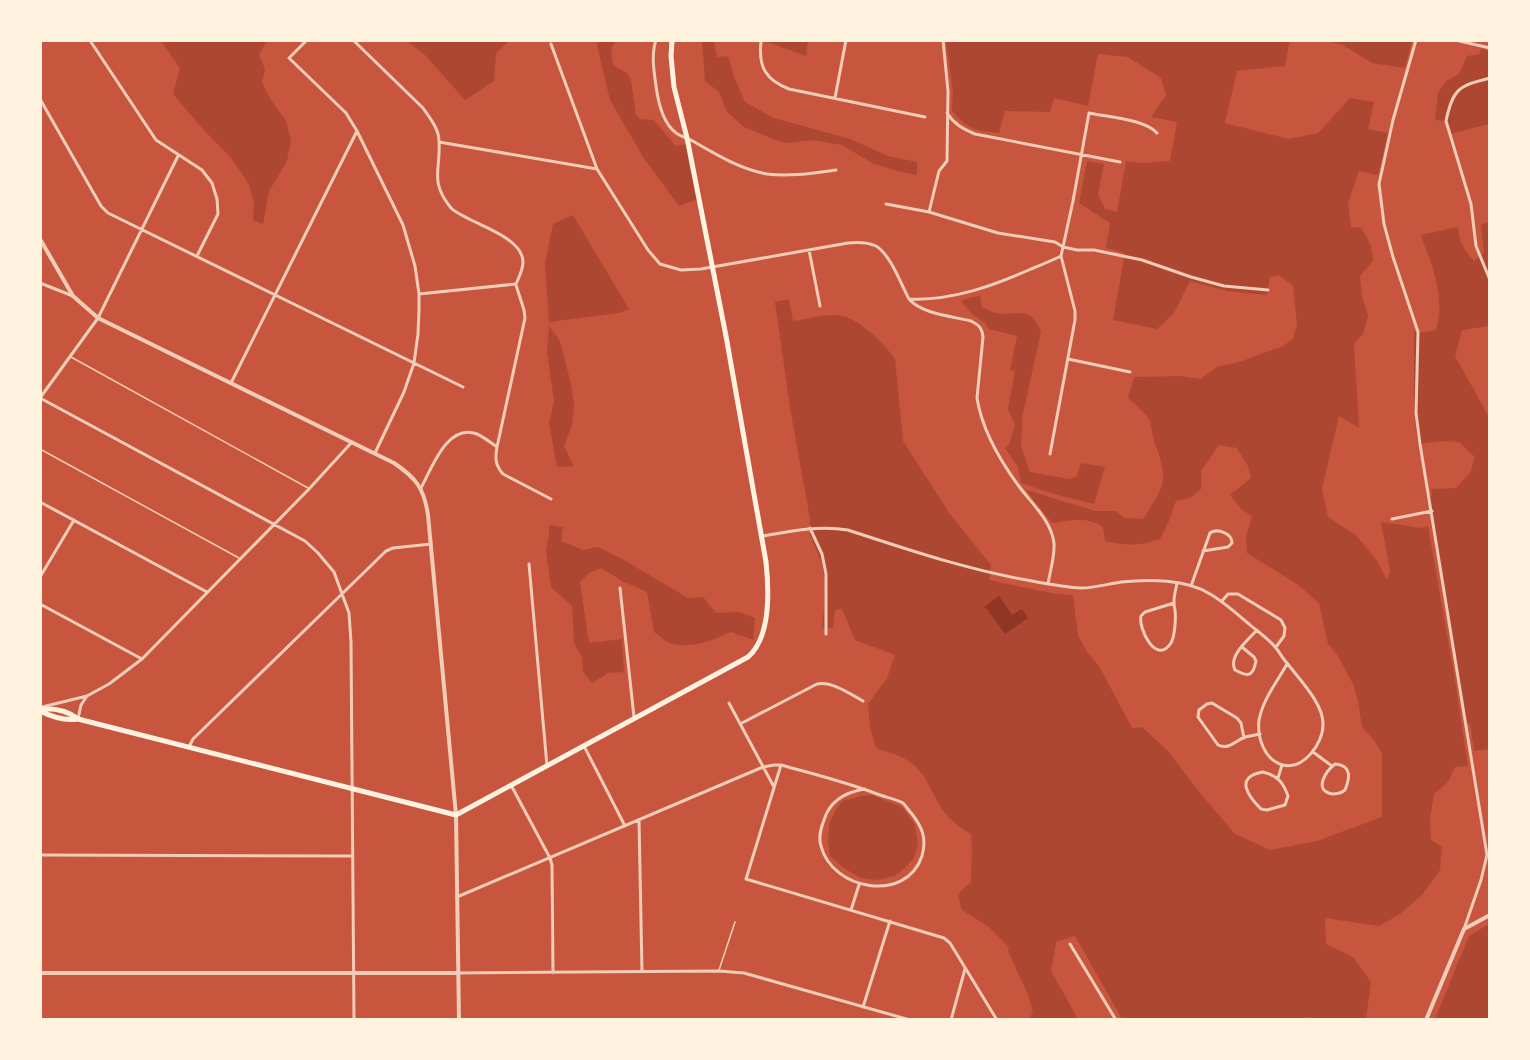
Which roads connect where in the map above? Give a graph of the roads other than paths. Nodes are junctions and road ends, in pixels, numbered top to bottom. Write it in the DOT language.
graph roads {
  1 [pos="307,40"];
  2 [pos="352,40"];
  3 [pos="656,40"];
  4 [pos="672,40"];
  5 [pos="943,40"];
  6 [pos="1416,40"];
  7 [pos="1455,40"];
  8 [pos="91,42"];
  9 [pos="761,42"];
  10 [pos="846,42"];
  11 [pos="551,44"];
  12 [pos="1490,48"];
  13 [pos="1490,78"];
  14 [pos="835,98"];
  15 [pos="40,99"];
  16 [pos="947,113"];
  17 [pos="925,117"];
  18 [pos="357,131"];
  19 [pos="1157,133"];
  20 [pos="687,138"];
  21 [pos="440,142"];
  22 [pos="1081,154"];
  23 [pos="178,156"];
  24 [pos="1120,162"];
  25 [pos="597,169"];
  26 [pos="836,170"];
  27 [pos="886,204"];
  28 [pos="929,212"];
  29 [pos="142,229"];
  30 [pos="40,239"];
  31 [pos="1063,247"];
  32 [pos="808,250"];
  33 [pos="197,256"];
  34 [pos="1061,256"];
  35 [pos="712,267"];
  36 [pos="1490,280"];
  37 [pos="40,283"];
  38 [pos="516,285"];
  39 [pos="1268,290"];
  40 [pos="419,294"];
  41 [pos="276,295"];
  42 [pos="73,296"];
  43 [pos="909,299"];
  44 [pos="820,306"];
  45 [pos="98,318"];
  46 [pos="70,357"];
  47 [pos="1068,359"];
  48 [pos="414,363"];
  49 [pos="1130,372"];
  50 [pos="231,383"];
  51 [pos="462,387"];
  52 [pos="40,398"];
  53 [pos="352,442"];
  54 [pos="497,447"];
  55 [pos="40,449"];
  56 [pos="375,453"];
  57 [pos="1050,454"];
  58 [pos="421,488"];
  59 [pos="309,489"];
  60 [pos="551,499"];
  61 [pos="40,502"];
  62 [pos="1432,511"];
  63 [pos="1392,519"];
  64 [pos="74,520"];
  65 [pos="274,525"];
  66 [pos="810,528"];
  67 [pos="761,536"];
  68 [pos="431,544"];
  69 [pos="1203,551"];
  70 [pos="240,559"];
  71 [pos="529,564"];
  72 [pos="40,577"];
  73 [pos="1177,583"];
  74 [pos="1048,584"];
  75 [pos="1191,586"];
  76 [pos="620,588"];
  77 [pos="207,592"];
  78 [pos="342,593"];
  79 [pos="1222,602"];
  80 [pos="1173,603"];
  81 [pos="40,604"];
  82 [pos="1257,630"];
  83 [pos="826,634"];
  84 [pos="1242,646"];
  85 [pos="1276,647"];
  86 [pos="142,659"];
  87 [pos="1287,664"];
  88 [pos="87,696"];
  89 [pos="863,701"];
  90 [pos="729,703"];
  91 [pos="40,709"];
  92 [pos="78,719"];
  93 [pos="634,719"];
  94 [pos="740,724"];
  95 [pos="1260,734"];
  96 [pos="1244,738"];
  97 [pos="584,746"];
  98 [pos="189,747"];
  99 [pos="1313,752"];
  100 [pos="781,765"];
  101 [pos="1282,765"];
  102 [pos="547,766"];
  103 [pos="1332,766"];
  104 [pos="763,767"];
  105 [pos="1278,778"];
  106 [pos="511,785"];
  107 [pos="774,787"];
  108 [pos="353,789"];
  109 [pos="865,789"];
  110 [pos="456,815"];
  111 [pos="639,820"];
  112 [pos="625,826"];
  113 [pos="40,855"];
  114 [pos="353,856"];
  115 [pos="550,858"];
  116 [pos="859,885"];
  117 [pos="457,897"];
  118 [pos="851,909"];
  119 [pos="1490,915"];
  120 [pos="890,921"];
  121 [pos="735,922"];
  122 [pos="1464,929"];
  123 [pos="1070,944"];
  124 [pos="965,968"];
  125 [pos="719,970"];
  126 [pos="642,972"];
  127 [pos="40,973"];
  128 [pos="354,973"];
  129 [pos="458,973"];
  130 [pos="553,973"];
  131 [pos="863,1007"];
  132 [pos="354,1020"];
  133 [pos="459,1020"];
  134 [pos="910,1020"];
  135 [pos="951,1020"];
  136 [pos="998,1020"];
  137 [pos="1116,1020"];
  138 [pos="1426,1020"];
  1 -- 18 [label="street"];
  2 -- 21 [label="street"];
  3 -- 20 [label="street"];
  4 -- 20 [label="main road"];
  5 -- 16 [label="street"];
  6 -- 62 [label="street"];
  7 -- 12 [label="street"];
  8 -- 23 [label="street"];
  9 -- 14 [label="street"];
  10 -- 14 [label="street"];
  11 -- 25 [label="street"];
  13 -- 36 [label="street"];
  14 -- 17 [label="street"];
  15 -- 29 [label="street"];
  16 -- 22 [label="street"];
  16 -- 28 [label="street"];
  18 -- 40 [label="street"];
  18 -- 41 [label="street"];
  19 -- 22 [label="street"];
  20 -- 26 [label="street"];
  20 -- 35 [label="main road"];
  21 -- 25 [label="street"];
  21 -- 38 [label="street"];
  22 -- 24 [label="street"];
  22 -- 31 [label="street"];
  23 -- 29 [label="street"];
  23 -- 33 [label="street"];
  25 -- 35 [label="street"];
  27 -- 28 [label="street"];
  28 -- 31 [label="street"];
  29 -- 33 [label="street"];
  29 -- 45 [label="street"];
  30 -- 42 [label="street"];
  31 -- 34 [label="street"];
  31 -- 39 [label="street"];
  32 -- 35 [label="street"];
  32 -- 43 [label="street"];
  32 -- 44 [label="street"];
  33 -- 41 [label="street"];
  34 -- 43 [label="street"];
  34 -- 47 [label="street"];
  35 -- 67 [label="main road"];
  37 -- 42 [label="street"];
  38 -- 40 [label="street"];
  38 -- 54 [label="street"];
  40 -- 48 [label="street"];
  41 -- 48 [label="street"];
  41 -- 50 [label="street"];
  42 -- 45 [label="street"];
  43 -- 74 [label="street"];
  45 -- 46 [label="street"];
  45 -- 50 [label="street"];
  46 -- 52 [label="street"];
  46 -- 59 [label="lane"];
  47 -- 49 [label="street"];
  47 -- 57 [label="street"];
  48 -- 51 [label="street"];
  48 -- 56 [label="street"];
  50 -- 53 [label="street"];
  52 -- 65 [label="street"];
  53 -- 56 [label="street"];
  53 -- 59 [label="street"];
  54 -- 58 [label="street"];
  54 -- 60 [label="street"];
  55 -- 70 [label="lane"];
  56 -- 58 [label="street"];
  58 -- 68 [label="street"];
  59 -- 65 [label="street"];
  61 -- 64 [label="street"];
  62 -- 63 [label="street"];
  62 -- 122 [label="street"];
  64 -- 72 [label="street"];
  64 -- 77 [label="street"];
  65 -- 70 [label="street"];
  65 -- 78 [label="street"];
  66 -- 67 [label="street"];
  66 -- 74 [label="street"];
  66 -- 83 [label="street"];
  67 -- 93 [label="main road"];
  68 -- 78 [label="street"];
  68 -- 110 [label="street"];
  69 -- 69 [label="street"];
  69 -- 75 [label="street"];
  70 -- 77 [label="street"];
  71 -- 102 [label="street"];
  73 -- 74 [label="street"];
  73 -- 75 [label="street"];
  73 -- 80 [label="street"];
  75 -- 79 [label="street"];
  76 -- 93 [label="street"];
  77 -- 86 [label="street"];
  78 -- 98 [label="street"];
  78 -- 108 [label="street"];
  79 -- 82 [label="street"];
  79 -- 85 [label="street"];
  80 -- 80 [label="street"];
  81 -- 86 [label="street"];
  82 -- 84 [label="street"];
  82 -- 85 [label="street"];
  84 -- 84 [label="street"];
  85 -- 87 [label="street"];
  86 -- 88 [label="street"];
  87 -- 95 [label="street"];
  87 -- 99 [label="street"];
  88 -- 91 [label="street"];
  88 -- 92 [label="street"];
  89 -- 94 [label="street"];
  90 -- 94 [label="street"];
  91 -- 92 [label="main road"];
  92 -- 98 [label="main road"];
  93 -- 97 [label="main road"];
  94 -- 104 [label="street"];
  95 -- 96 [label="street"];
  95 -- 101 [label="street"];
  96 -- 96 [label="street"];
  97 -- 102 [label="main road"];
  97 -- 112 [label="street"];
  98 -- 108 [label="main road"];
  99 -- 101 [label="street"];
  99 -- 103 [label="street"];
  100 -- 104 [label="street"];
  100 -- 107 [label="street"];
  100 -- 109 [label="street"];
  101 -- 105 [label="street"];
  102 -- 106 [label="main road"];
  103 -- 103 [label="street"];
  104 -- 107 [label="street"];
  104 -- 111 [label="street"];
  105 -- 105 [label="street"];
  106 -- 110 [label="main road"];
  106 -- 115 [label="street"];
  107 -- 118 [label="street"];
  108 -- 110 [label="main road"];
  108 -- 114 [label="street"];
  109 -- 116 [label="street"];
  109 -- 116 [label="street"];
  110 -- 117 [label="street"];
  111 -- 112 [label="street"];
  111 -- 126 [label="street"];
  112 -- 115 [label="street"];
  113 -- 114 [label="street"];
  114 -- 128 [label="street"];
  115 -- 117 [label="street"];
  115 -- 130 [label="street"];
  116 -- 118 [label="street"];
  117 -- 129 [label="street"];
  118 -- 120 [label="street"];
  119 -- 122 [label="street"];
  120 -- 124 [label="street"];
  120 -- 131 [label="street"];
  121 -- 125 [label="lane"];
  122 -- 138 [label="street"];
  123 -- 137 [label="street"];
  124 -- 135 [label="street"];
  124 -- 136 [label="street"];
  125 -- 126 [label="street"];
  125 -- 131 [label="street"];
  126 -- 130 [label="street"];
  127 -- 128 [label="street"];
  128 -- 129 [label="street"];
  128 -- 132 [label="street"];
  129 -- 130 [label="street"];
  129 -- 133 [label="street"];
  131 -- 134 [label="street"];
}
